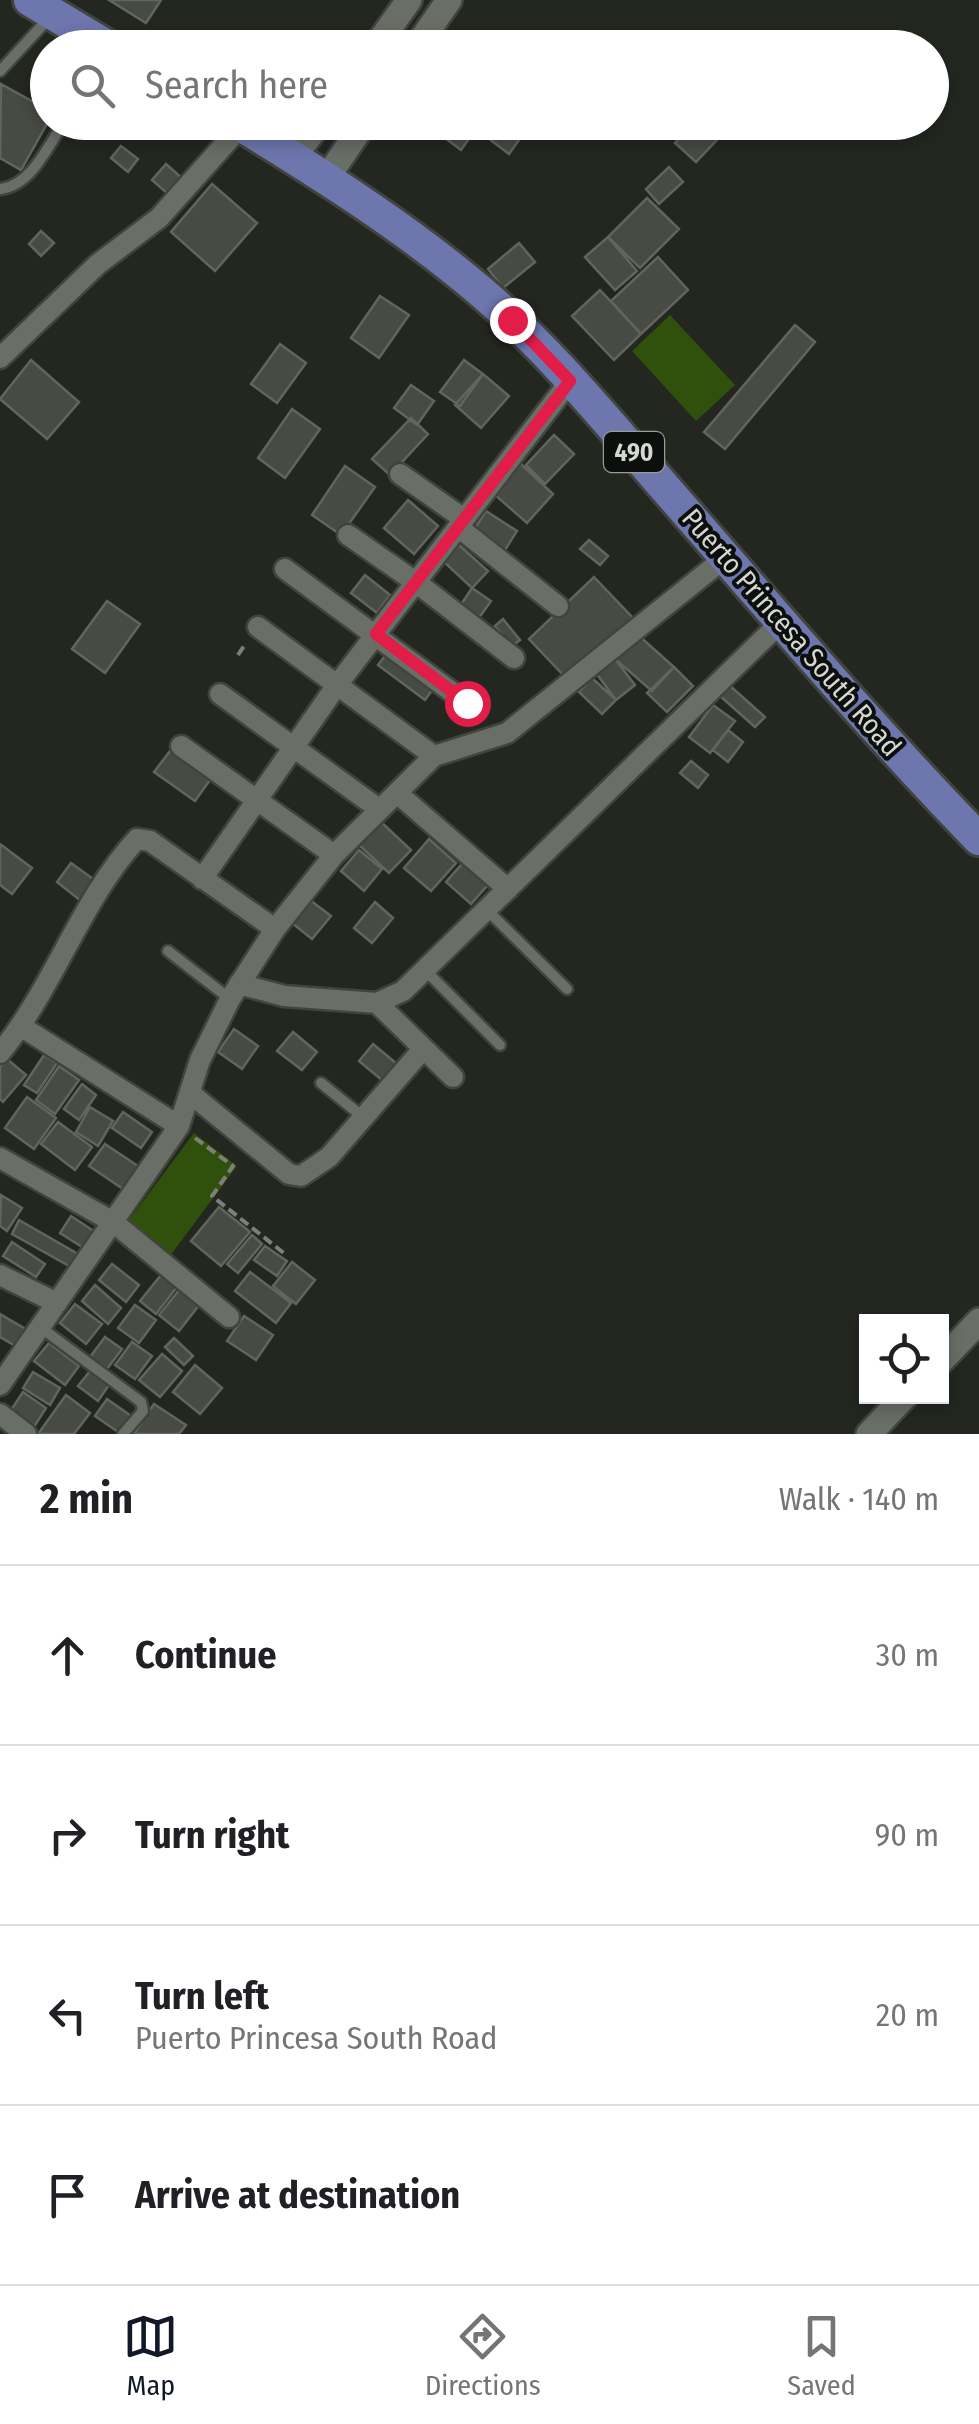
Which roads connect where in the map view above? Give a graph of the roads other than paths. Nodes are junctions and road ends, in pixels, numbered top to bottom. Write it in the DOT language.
graph roads {
  1 [pos="410,0"];
  2 [pos="449,0"];
  3 [pos="42,7"];
  4 [pos="80,30"];
  5 [pos="389,30"];
  6 [pos="428,30"];
  7 [pos="0,72"];
  8 [pos="52,140"];
  9 [pos="225,140"];
  10 [pos="264,140"];
  11 [pos="306,140"];
  12 [pos="353,140"];
  13 [pos="293,158"];
  14 [pos="326,179"];
  15 [pos="0,189"];
  16 [pos="0,358"];
  17 [pos="570,381"];
  18 [pos="400,474"];
  19 [pos="461,523"];
  20 [pos="348,535"];
  21 [pos="726,557"];
  22 [pos="285,569"];
  23 [pos="417,582"];
  24 [pos="558,606"];
  25 [pos="782,621"];
  26 [pos="258,627"];
  27 [pos="376,634"];
  28 [pos="514,658"];
  29 [pos="337,685"];
  30 [pos="220,694"];
  31 [pos="467,703"];
  32 [pos="181,746"];
  33 [pos="293,746"];
  34 [pos="434,756"];
  35 [pos="397,793"];
  36 [pos="256,799"];
  37 [pos="379,810"];
  38 [pos="979,839"];
  39 [pos="334,854"];
  40 [pos="202,879"];
  41 [pos="508,890"];
  42 [pos="486,910"];
  43 [pos="275,929"];
  44 [pos="168,951"];
  45 [pos="426,971"];
  46 [pos="567,989"];
  47 [pos="235,992"];
  48 [pos="377,1003"];
  49 [pos="22,1027"];
  50 [pos="500,1045"];
  51 [pos="423,1049"];
  52 [pos="0,1054"];
  53 [pos="453,1077"];
  54 [pos="321,1084"];
  55 [pos="192,1094"];
  56 [pos="363,1118"];
  57 [pos="179,1126"];
  58 [pos="0,1158"];
  59 [pos="113,1222"];
  60 [pos="0,1275"];
  61 [pos="57,1303"];
  62 [pos="230,1317"];
  63 [pos="979,1321"];
  64 [pos="40,1327"];
  65 [pos="949,1353"];
  66 [pos="0,1385"];
  67 [pos="898,1404"];
  68 [pos="0,1414"];
  69 [pos="26,1434"];
  70 [pos="123,1434"];
  71 [pos="868,1434"];
  1 -- 5 [label="street"];
  2 -- 6 [label="street"];
  3 -- 4 [label="main road"];
  3 -- 7 [label="lane"];
  8 -- 15 [label="lane"];
  9 -- 16 [label="street"];
  10 -- 13 [label="main road, Puerto Princesa South Road / 490"];
  11 -- 13 [label="street"];
  12 -- 14 [label="street"];
  13 -- 14 [label="main road, Puerto Princesa South Road / 490"];
  14 -- 17 [label="main road, Puerto Princesa South Road / 490"];
  17 -- 19 [label="street"];
  17 -- 21 [label="main road, Puerto Princesa South Road / 490"];
  18 -- 19 [label="street"];
  19 -- 23 [label="street"];
  19 -- 24 [label="street"];
  20 -- 23 [label="street"];
  21 -- 25 [label="main road, Puerto Princesa South Road / 490"];
  21 -- 34 [label="street"];
  22 -- 27 [label="street"];
  23 -- 27 [label="street"];
  23 -- 28 [label="street"];
  25 -- 38 [label="main road, Puerto Princesa South Road / 490"];
  25 -- 41 [label="street"];
  26 -- 29 [label="street"];
  27 -- 29 [label="street"];
  27 -- 31 [label="street"];
  29 -- 33 [label="street"];
  29 -- 34 [label="street"];
  30 -- 33 [label="street"];
  32 -- 36 [label="street"];
  33 -- 36 [label="street"];
  33 -- 37 [label="street"];
  34 -- 35 [label="street"];
  35 -- 37 [label="street"];
  35 -- 41 [label="street"];
  36 -- 39 [label="street"];
  36 -- 40 [label="street"];
  37 -- 39 [label="street"];
  39 -- 43 [label="street"];
  40 -- 43 [label="street"];
  40 -- 49 [label="street"];
  41 -- 42 [label="street"];
  42 -- 45 [label="street"];
  42 -- 46 [label="lane"];
  43 -- 47 [label="street"];
  44 -- 47 [label="lane"];
  45 -- 48 [label="street"];
  45 -- 50 [label="lane"];
  47 -- 48 [label="street"];
  47 -- 55 [label="street"];
  48 -- 51 [label="street"];
  49 -- 52 [label="street"];
  49 -- 57 [label="street"];
  51 -- 53 [label="street"];
  51 -- 56 [label="street"];
  54 -- 56 [label="lane"];
  55 -- 56 [label="street"];
  55 -- 57 [label="street"];
  57 -- 59 [label="street"];
  58 -- 59 [label="street"];
  59 -- 61 [label="street"];
  59 -- 62 [label="street"];
  60 -- 61 [label="street"];
  61 -- 64 [label="street"];
  63 -- 65 [label="street"];
  64 -- 66 [label="street"];
  64 -- 70 [label="lane"];
  67 -- 71 [label="street"];
  68 -- 69 [label="street"];
}
